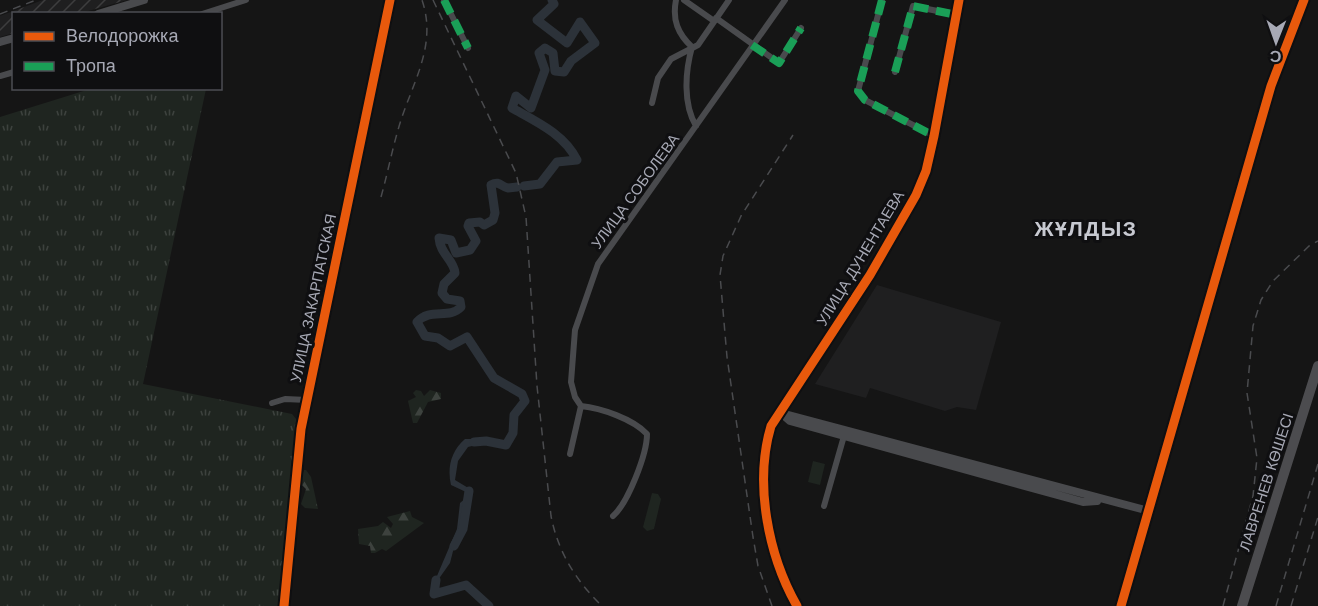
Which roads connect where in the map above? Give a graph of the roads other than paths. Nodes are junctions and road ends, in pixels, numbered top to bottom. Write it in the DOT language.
graph roads {
  1 [pos="144,0"];
  2 [pos="246,0"];
  3 [pos="390,0"];
  4 [pos="444,0"];
  5 [pos="676,0"];
  6 [pos="684,0"];
  7 [pos="729,0"];
  8 [pos="785,0"];
  9 [pos="882,0"];
  10 [pos="959,0"];
  11 [pos="1304,0"];
  12 [pos="105,12"];
  13 [pos="208,12"];
  14 [pos="957,15"];
  15 [pos="715,19"];
  16 [pos="801,28"];
  17 [pos="752,45"];
  18 [pos="692,47"];
  19 [pos="468,48"];
  20 [pos="895,72"];
  21 [pos="652,103"];
  22 [pos="696,126"];
  23 [pos="934,136"];
  24 [pos="1318,366"];
  25 [pos="307,400"];
  26 [pos="272,403"];
  27 [pos="581,406"];
  28 [pos="781,413"];
  29 [pos="844,436"];
  30 [pos="570,454"];
  31 [pos="1108,501"];
  32 [pos="824,506"];
  33 [pos="1149,511"];
  34 [pos="613,516"];
  35 [pos="284,606"];
  36 [pos="797,606"];
  37 [pos="1121,606"];
  38 [pos="1242,606"];
  1 -- 12 [label="street"];
  2 -- 13 [label="street"];
  3 -- 25 [label="street, УЛИЦА ЗАКАРПАТСКАЯ"];
  4 -- 19 [label="street"];
  5 -- 18 [label="street"];
  6 -- 15 [label="street"];
  7 -- 15 [label="street"];
  8 -- 17 [label="street, УЛИЦА СОБОЛЕВА"];
  9 -- 23 [label="street"];
  10 -- 14 [label="street, УЛИЦА ДУНЕНТАЕВА"];
  11 -- 33 [label="street"];
  14 -- 20 [label="street"];
  14 -- 23 [label="street, УЛИЦА ДУНЕНТАЕВА"];
  15 -- 17 [label="street"];
  15 -- 18 [label="street"];
  16 -- 17 [label="street"];
  17 -- 22 [label="street, УЛИЦА СОБОЛЕВА"];
  18 -- 21 [label="street"];
  18 -- 22 [label="street"];
  22 -- 27 [label="street, УЛИЦА СОБОЛЕВА"];
  23 -- 28 [label="street, УЛИЦА ДУНЕНТАЕВА"];
  24 -- 38 [label="main road, ЛАВРЕНЕВ КӨШЕСІ"];
  25 -- 26 [label="street"];
  25 -- 35 [label="street, УЛИЦА ЗАКАРПАТСКАЯ"];
  27 -- 30 [label="street"];
  27 -- 34 [label="street"];
  28 -- 29 [label="street"];
  28 -- 31 [label="street"];
  28 -- 36 [label="street"];
  29 -- 31 [label="street"];
  29 -- 32 [label="street"];
  31 -- 33 [label="street"];
  33 -- 37 [label="street"];
}
